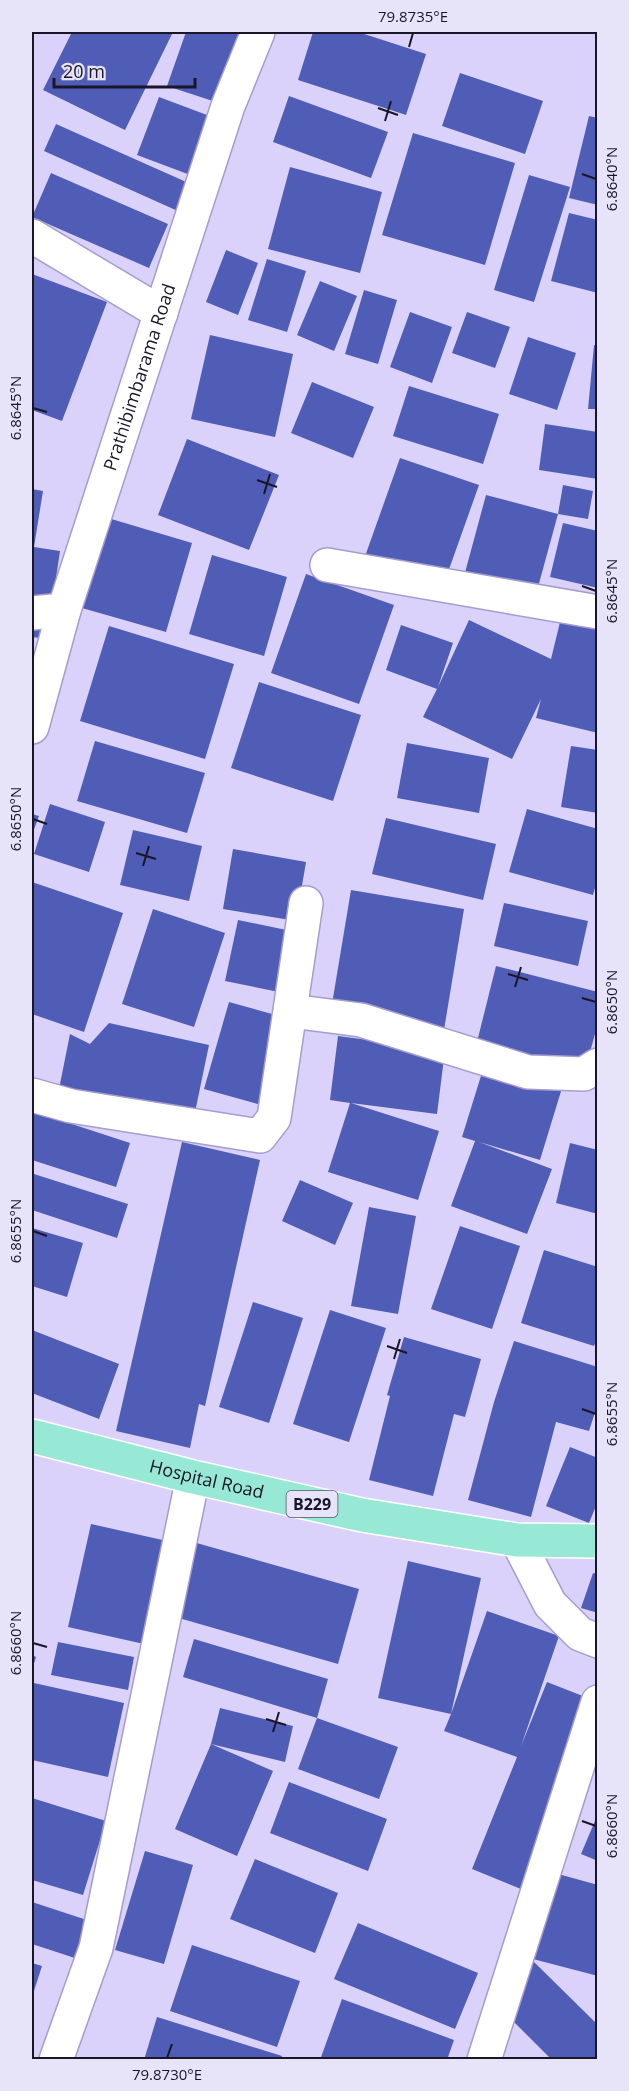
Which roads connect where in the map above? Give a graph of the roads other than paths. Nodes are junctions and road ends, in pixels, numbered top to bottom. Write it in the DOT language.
graph roads {
  1 [pos="258,32"];
  2 [pos="32,236"];
  3 [pos="161,313"];
  4 [pos="327,565"];
  5 [pos="64,610"];
  6 [pos="597,612"];
  7 [pos="32,613"];
  8 [pos="32,727"];
  9 [pos="306,903"];
  10 [pos="291,1011"];
  11 [pos="597,1065"];
  12 [pos="32,1095"];
  13 [pos="32,1436"];
  14 [pos="193,1477"];
  15 [pos="517,1540"];
  16 [pos="597,1541"];
  17 [pos="597,1641"];
  18 [pos="597,1702"];
  19 [pos="56,2060"];
  20 [pos="484,2060"];
  1 -- 3 [label="street, Prathibimbarama Road"];
  2 -- 3 [label="street"];
  3 -- 5 [label="street, Prathibimbarama Road"];
  4 -- 6 [label="street"];
  5 -- 7 [label="street"];
  5 -- 8 [label="street, Prathibimbarama Road"];
  9 -- 10 [label="street"];
  10 -- 11 [label="street"];
  10 -- 12 [label="street"];
  13 -- 14 [label="main road, Hospital Road / B229"];
  14 -- 15 [label="main road, Hospital Road / B229"];
  14 -- 19 [label="street"];
  15 -- 16 [label="main road, Hospital Road / B229"];
  15 -- 17 [label="street"];
  18 -- 20 [label="street"];
}
